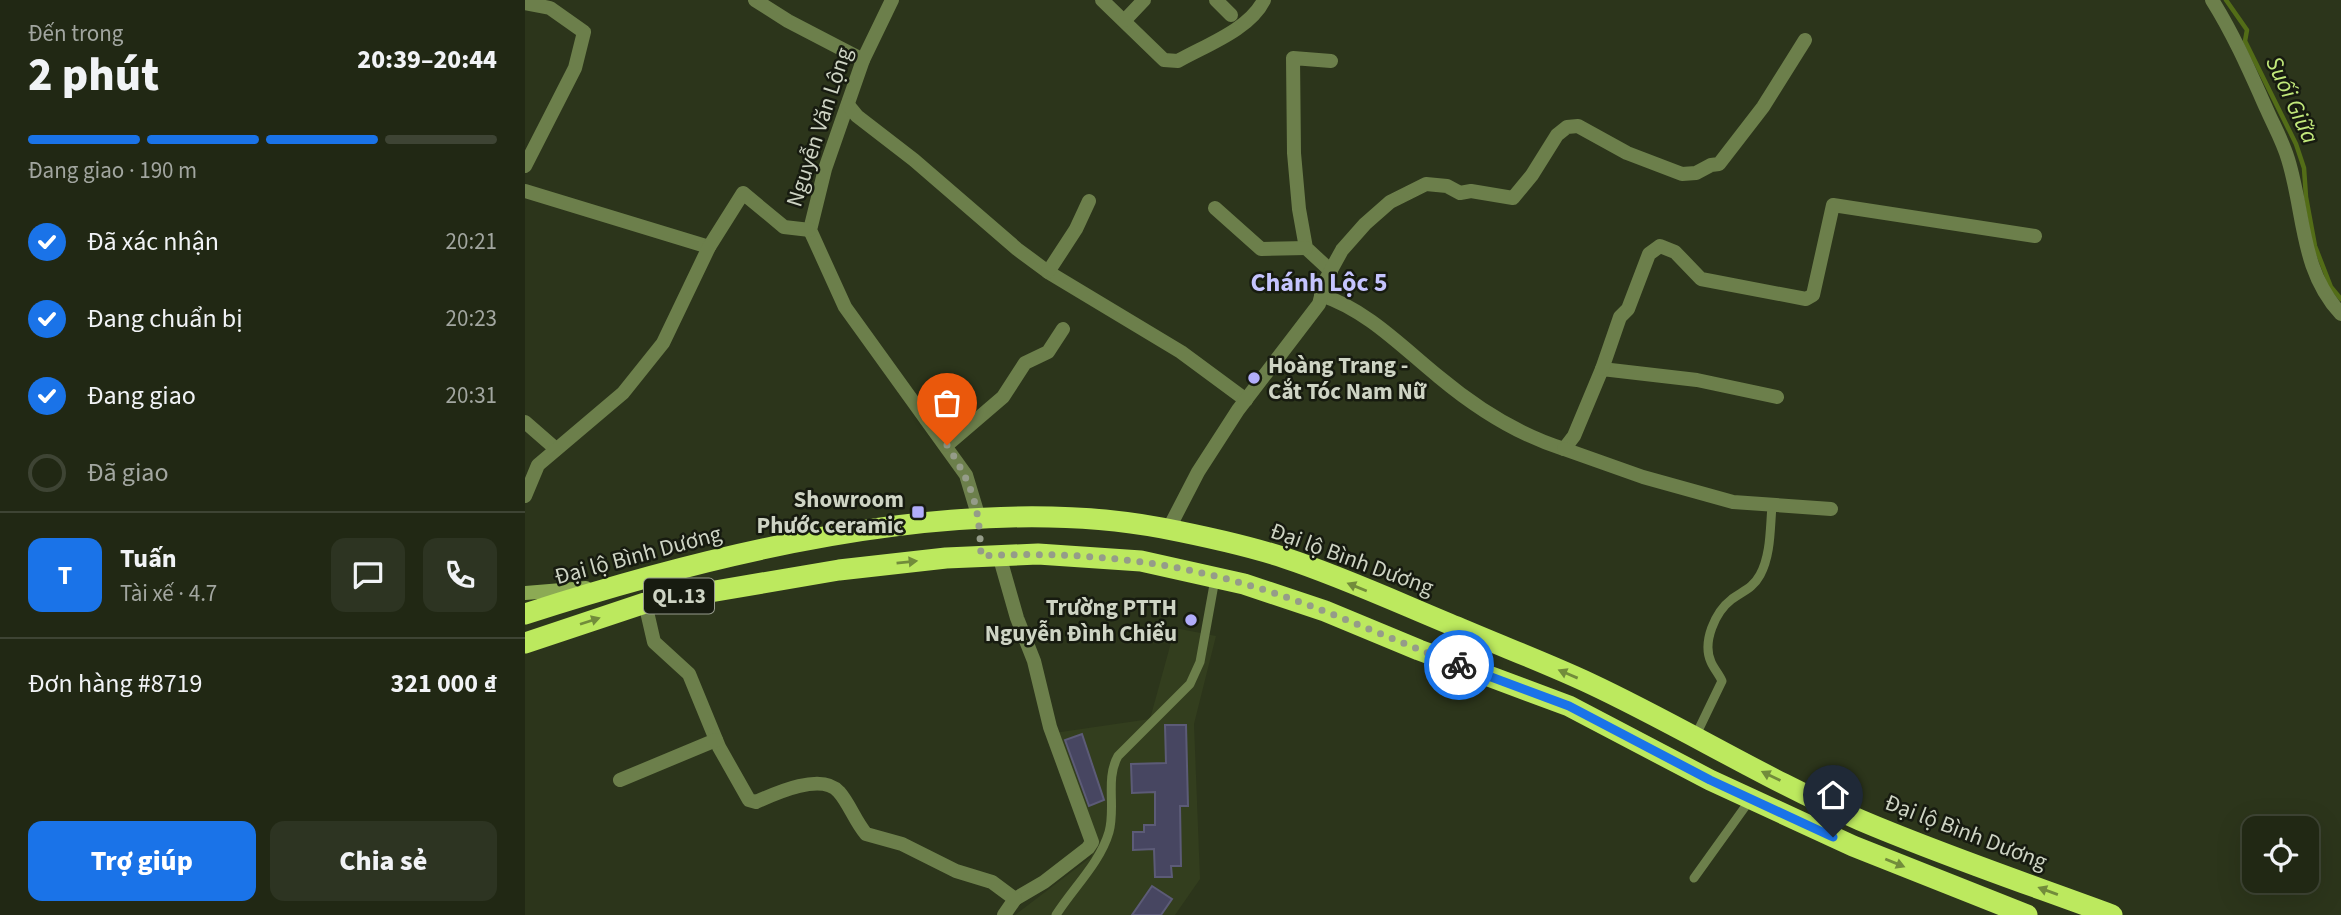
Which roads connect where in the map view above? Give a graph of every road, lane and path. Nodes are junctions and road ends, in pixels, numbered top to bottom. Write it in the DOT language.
graph roads {
  1 [pos="755,0"];
  2 [pos="892,0"];
  3 [pos="1102,0"];
  4 [pos="1144,0"];
  5 [pos="1216,0"];
  6 [pos="1264,0"];
  7 [pos="2212,0"];
  8 [pos="525,4"];
  9 [pos="1231,15"];
  10 [pos="1125,20"];
  11 [pos="1805,40"];
  12 [pos="863,60"];
  13 [pos="1331,61"];
  14 [pos="848,105"];
  15 [pos="525,166"];
  16 [pos="525,191"];
  17 [pos="1089,201"];
  18 [pos="1215,208"];
  19 [pos="810,230"];
  20 [pos="2035,236"];
  21 [pos="709,247"];
  22 [pos="1306,248"];
  23 [pos="1331,271"];
  24 [pos="1048,272"];
  25 [pos="1321,295"];
  26 [pos="2341,314"];
  27 [pos="1063,329"];
  28 [pos="1602,369"];
  29 [pos="1777,397"];
  30 [pos="1246,400"];
  31 [pos="525,422"];
  32 [pos="947,445"];
  33 [pos="556,449"];
  34 [pos="1564,449"];
  35 [pos="525,496"];
  36 [pos="1772,506"];
  37 [pos="1831,509"];
  38 [pos="979,518"];
  39 [pos="1168,530"];
  40 [pos="990,556"];
  41 [pos="1216,577"];
  42 [pos="612,586"];
  43 [pos="525,593"];
  44 [pos="645,603"];
  45 [pos="525,614"];
  46 [pos="525,643"];
  47 [pos="1694,738"];
  48 [pos="716,740"];
  49 [pos="620,780"];
  50 [pos="1751,799"];
  51 [pos="1694,878"];
  52 [pos="1015,899"];
  53 [pos="1004,915"];
  54 [pos="1056,915"];
  55 [pos="2027,915"];
  56 [pos="2112,915"];
  1 -- 12 [label="street"];
  2 -- 12 [label="street, Nguyễn Văn Lộng"];
  3 -- 10 [label="street"];
  4 -- 10 [label="street"];
  5 -- 9 [label="street"];
  6 -- 10 [label="street"];
  7 -- 26 [label="street"];
  8 -- 15 [label="street"];
  11 -- 23 [label="street"];
  12 -- 14 [label="street, Nguyễn Văn Lộng"];
  13 -- 22 [label="street"];
  14 -- 19 [label="street, Nguyễn Văn Lộng"];
  14 -- 24 [label="street"];
  16 -- 21 [label="street"];
  17 -- 24 [label="street"];
  18 -- 22 [label="street"];
  19 -- 21 [label="street"];
  19 -- 32 [label="street, Nguyễn Văn Lộng"];
  20 -- 28 [label="street"];
  21 -- 33 [label="street"];
  22 -- 23 [label="street"];
  23 -- 25 [label="street"];
  24 -- 30 [label="street"];
  25 -- 30 [label="street"];
  25 -- 34 [label="street"];
  27 -- 32 [label="street"];
  28 -- 29 [label="street"];
  28 -- 34 [label="street"];
  30 -- 39 [label="street"];
  31 -- 33 [label="street"];
  32 -- 38 [label="street, Nguyễn Văn Lộng"];
  33 -- 35 [label="street"];
  34 -- 36 [label="street"];
  36 -- 37 [label="street"];
  36 -- 47 [label="lane"];
  38 -- 39 [label="highway, Đại lộ Bình Dương / QL.13"];
  38 -- 40 [label="highway"];
  38 -- 42 [label="highway, Đại lộ Bình Dương / QL.13"];
  47 -- 39 [label="highway, Đại lộ Bình Dương / QL.13, one-way"];
  40 -- 41 [label="highway, QL.13"];
  44 -- 40 [label="highway, QL.13, one-way"];
  40 -- 52 [label="street"];
  41 -- 50 [label="highway, QL.13"];
  41 -- 54 [label="lane"];
  42 -- 43 [label="main road"];
  42 -- 45 [label="highway, Đại lộ Bình Dương / QL.13"];
  46 -- 44 [label="highway, QL.13, one-way"];
  44 -- 48 [label="street"];
  56 -- 47 [label="highway, Đại lộ Bình Dương / QL.13, one-way"];
  48 -- 49 [label="street"];
  48 -- 52 [label="street"];
  50 -- 51 [label="lane"];
  50 -- 55 [label="highway, QL.13, one-way"];
  52 -- 53 [label="street"];
}
